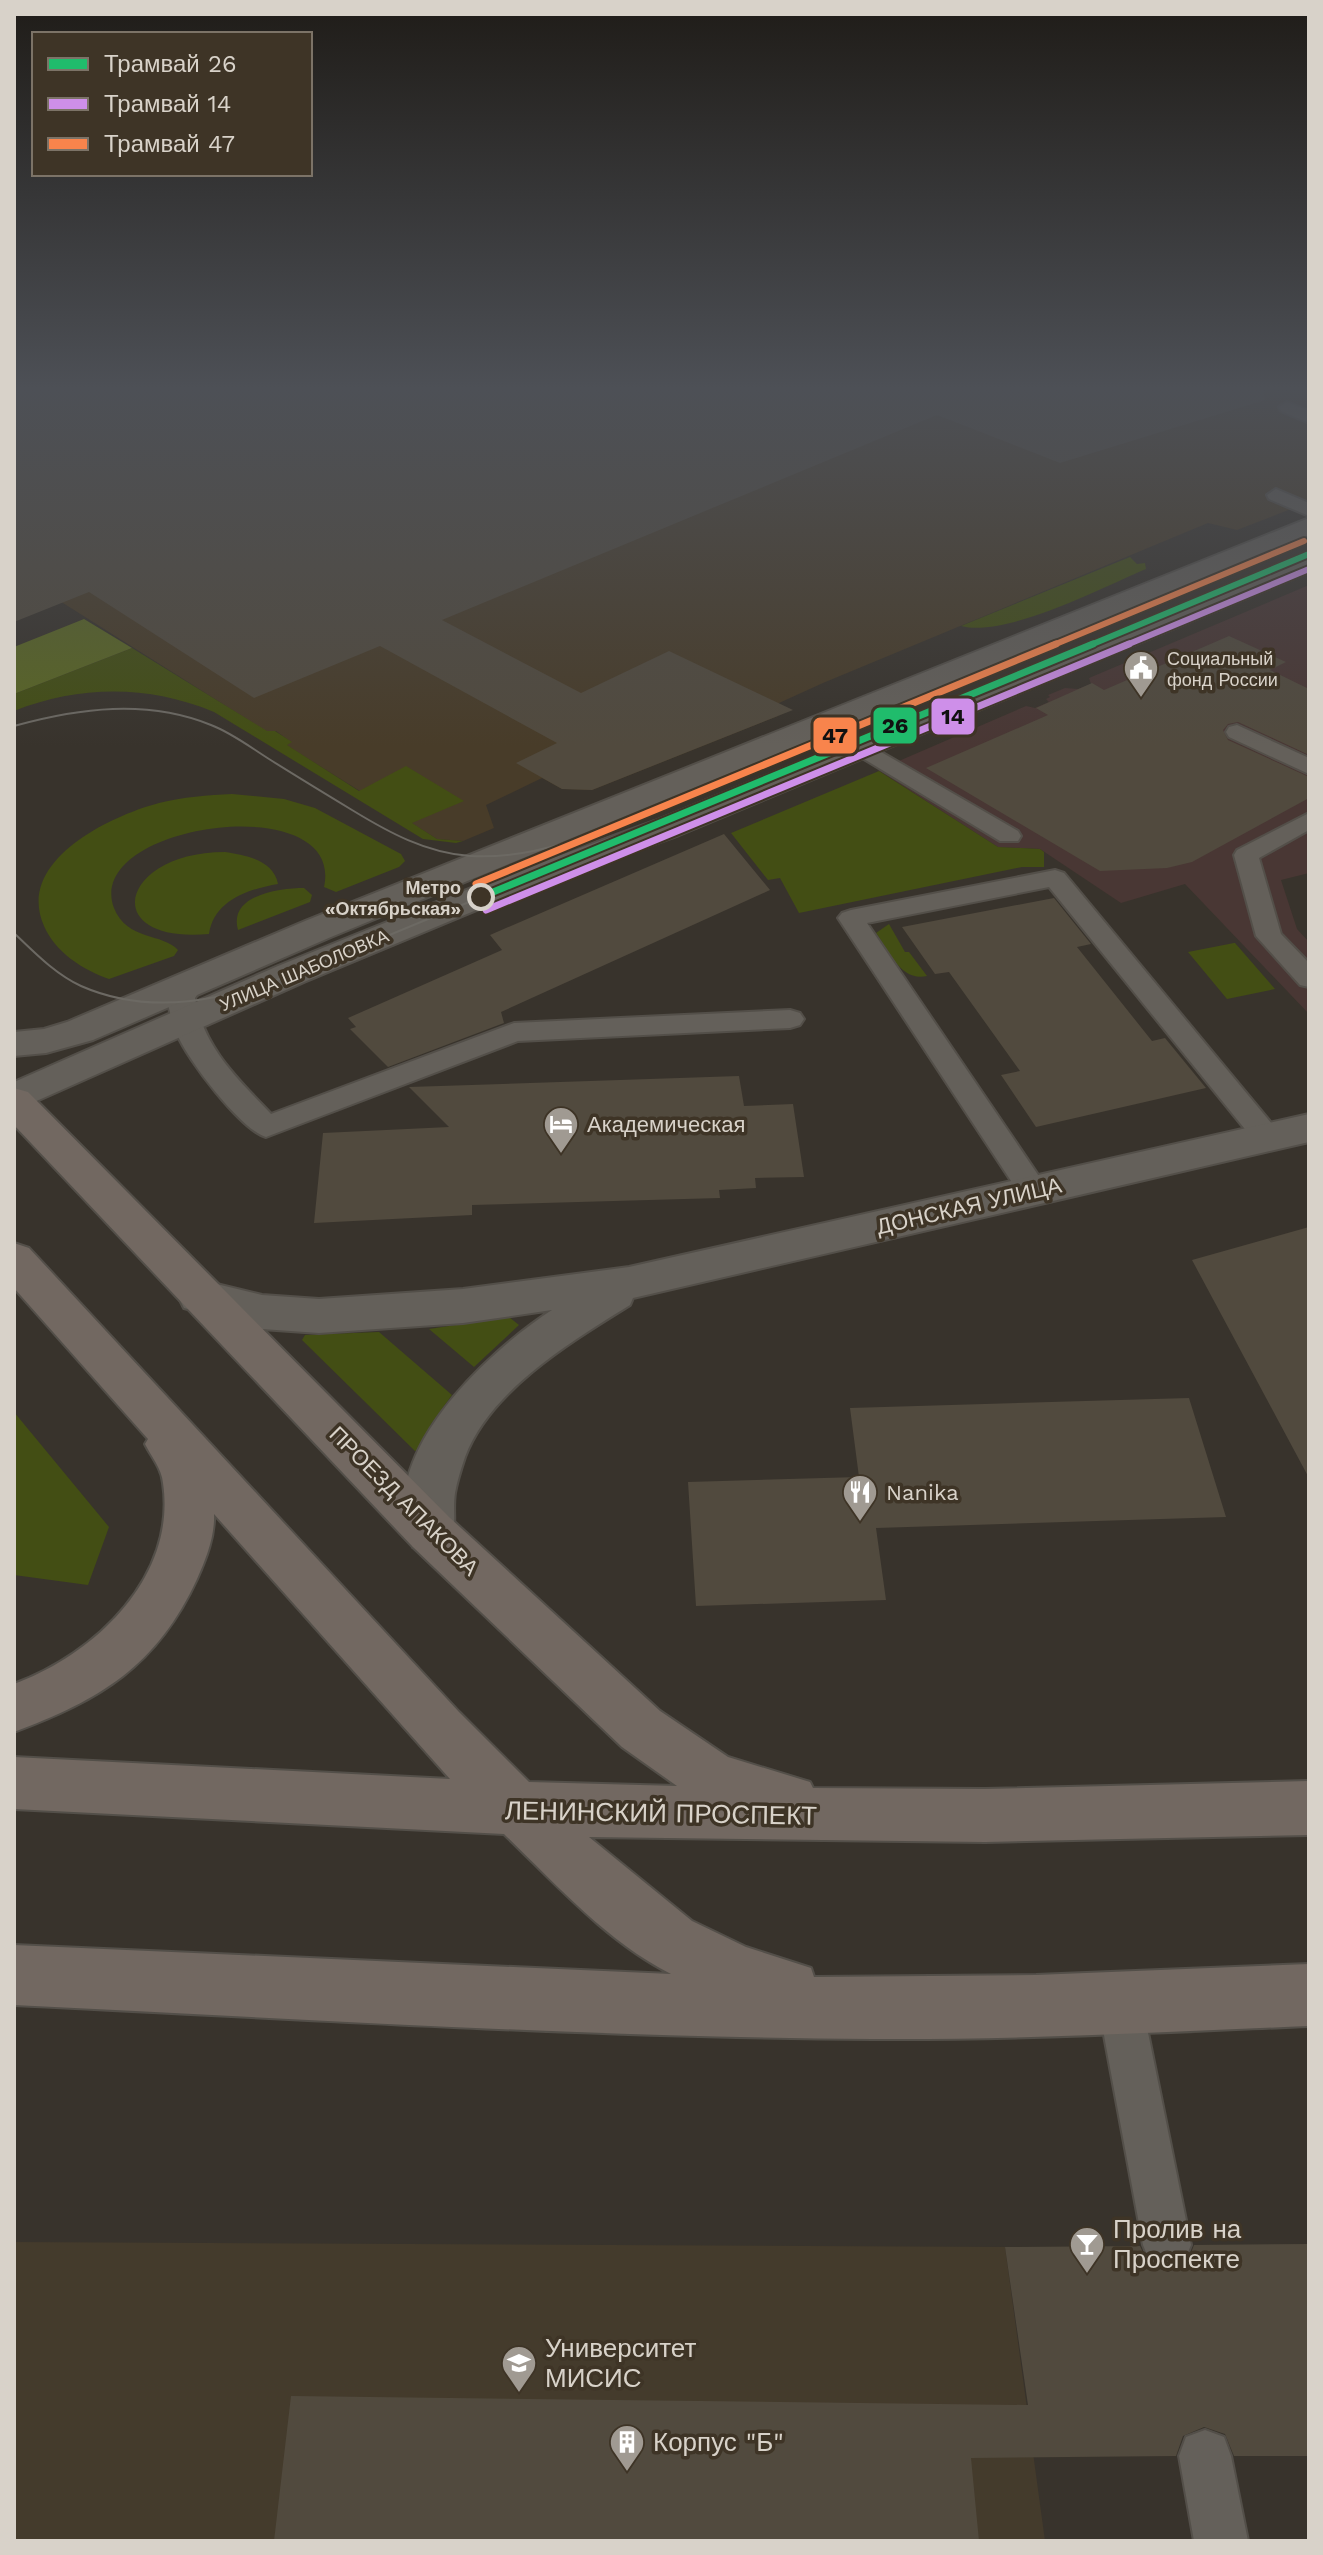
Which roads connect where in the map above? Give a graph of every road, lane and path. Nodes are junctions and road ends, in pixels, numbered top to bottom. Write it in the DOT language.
graph roads {
  1 [pos="1309,526"];
  2 [pos="1309,562"];
  3 [pos="1237,732"];
  4 [pos="862,748"];
  5 [pos="1309,767"];
  6 [pos="1309,820"];
  7 [pos="1009,836"];
  8 [pos="1309,979"];
  9 [pos="194,980"];
  10 [pos="790,1019"];
  11 [pos="183,1021"];
  12 [pos="14,1044"];
  13 [pos="14,1100"];
  14 [pos="1309,1128"];
  15 [pos="1267,1137"];
  16 [pos="1034,1191"];
  17 [pos="14,1259"];
  18 [pos="629,1283"];
  19 [pos="200,1296"];
  20 [pos="151,1410"];
  21 [pos="431,1532"];
  22 [pos="14,1708"];
  23 [pos="14,1783"];
  24 [pos="1309,1808"];
  25 [pos="518,1810"];
  26 [pos="850,1817"];
  27 [pos="14,1975"];
  28 [pos="1309,1995"];
  29 [pos="1120,2003"];
  30 [pos="874,2008"];
  31 [pos="1167,2245"];
  32 [pos="1205,2456"];
  33 [pos="1221,2541"];
  1 -- 9 [label="main road, УЛИЦА ШАБОЛОВКА"];
  2 -- 4 [label="main road, УЛИЦА ШАБОЛОВКА"];
  3 -- 5 [label="lane"];
  4 -- 7 [label="lane"];
  4 -- 11 [label="main road, УЛИЦА ШАБОЛОВКА"];
  6 -- 8 [label="lane"];
  9 -- 11 [label="lane"];
  9 -- 12 [label="main road, УЛИЦА ШАБОЛОВКА"];
  10 -- 11 [label="lane"];
  11 -- 13 [label="main road, УЛИЦА ШАБОЛОВКА"];
  13 -- 19 [label="main road, ПРОЕЗД АПАКОВА"];
  14 -- 15 [label="main road, ДОНСКАЯ УЛИЦА"];
  15 -- 16 [label="main road, ДОНСКАЯ УЛИЦА"];
  15 -- 16 [label="lane"];
  16 -- 18 [label="main road, ДОНСКАЯ УЛИЦА"];
  17 -- 20 [label="main road"];
  18 -- 19 [label="main road, ДОНСКАЯ УЛИЦА"];
  18 -- 21 [label="main road, ДОНСКАЯ УЛИЦА"];
  19 -- 21 [label="main road, ПРОЕЗД АПАКОВА"];
  20 -- 22 [label="main road"];
  20 -- 25 [label="main road"];
  21 -- 26 [label="main road, ПРОЕЗД АПАКОВА"];
  23 -- 25 [label="main road, ЛЕНИНСКИЙ ПРОСПЕКТ"];
  24 -- 26 [label="main road, ЛЕНИНСКИЙ ПРОСПЕКТ"];
  25 -- 26 [label="main road, ЛЕНИНСКИЙ ПРОСПЕКТ"];
  25 -- 30 [label="main road"];
  27 -- 30 [label="main road"];
  28 -- 29 [label="main road"];
  29 -- 30 [label="main road"];
  29 -- 31 [label="lane"];
  32 -- 33 [label="lane"];
}
